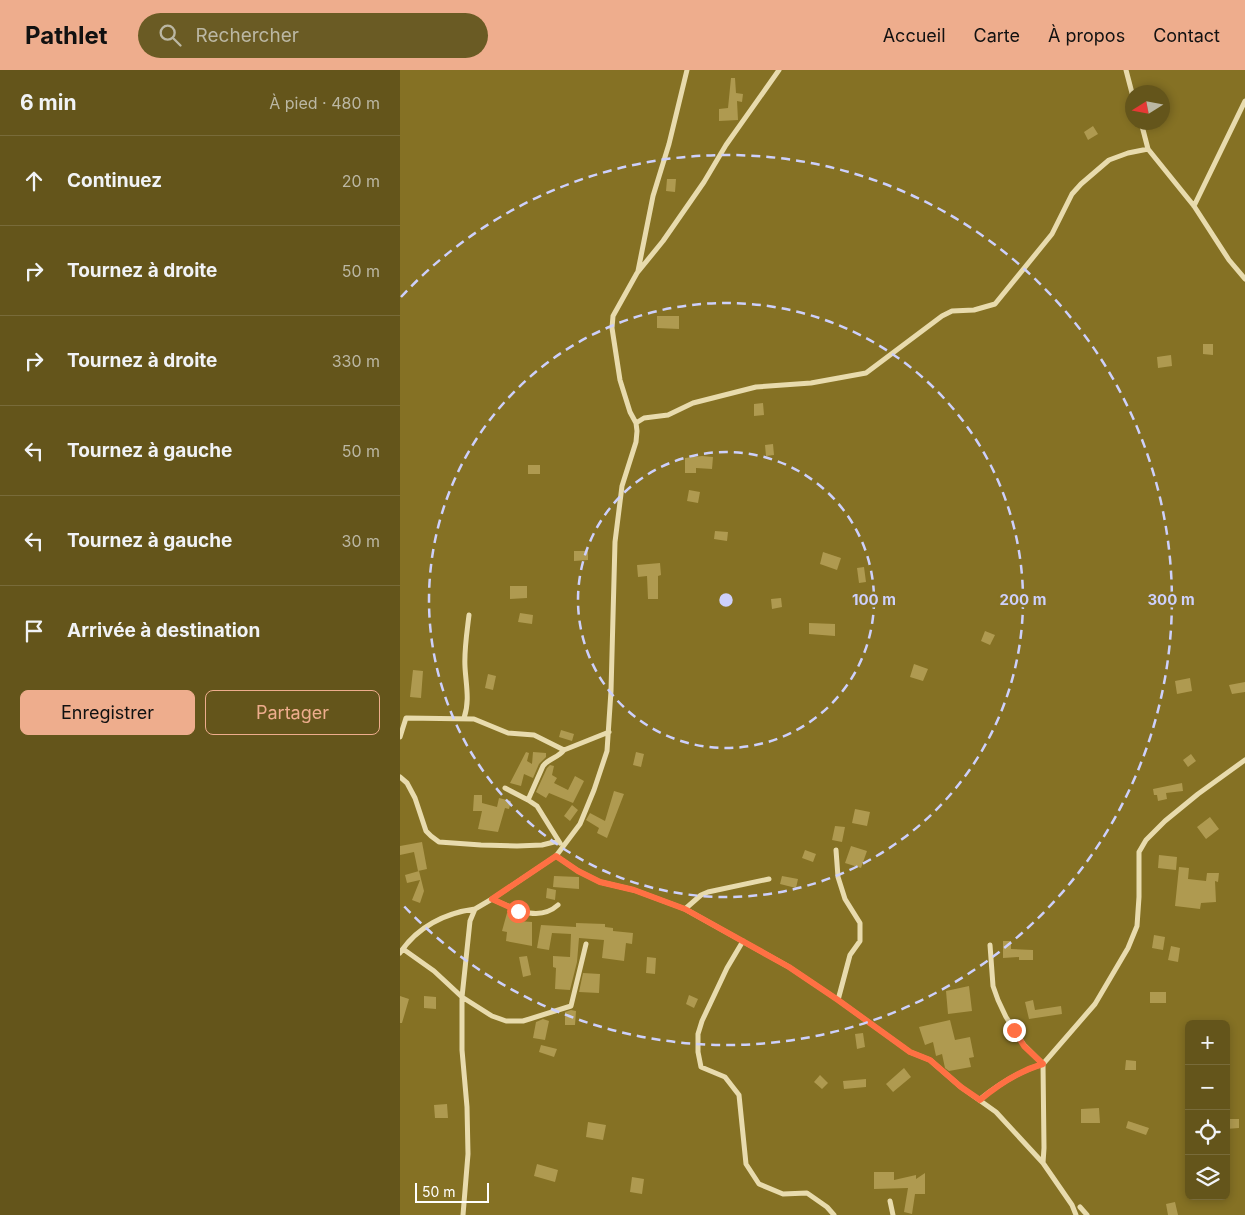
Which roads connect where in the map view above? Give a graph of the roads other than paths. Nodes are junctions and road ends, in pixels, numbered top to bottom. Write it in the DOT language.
graph roads {
  1 [pos="687,70"];
  2 [pos="779,70"];
  3 [pos="1126,70"];
  4 [pos="1130,85"];
  5 [pos="1245,101"];
  6 [pos="1143,130"];
  7 [pos="1148,149"];
  8 [pos="1194,206"];
  9 [pos="637,273"];
  10 [pos="1245,280"];
  11 [pos="636,423"];
  12 [pos="469,615"];
  13 [pos="464,718"];
  14 [pos="609,732"];
  15 [pos="400,737"];
  16 [pos="564,750"];
  17 [pos="1245,760"];
  18 [pos="400,777"];
  19 [pos="505,788"];
  20 [pos="528,800"];
  21 [pos="558,841"];
  22 [pos="564,847"];
  23 [pos="836,850"];
  24 [pos="556,856"];
  25 [pos="769,879"];
  26 [pos="492,899"];
  27 [pos="558,905"];
  28 [pos="475,909"];
  29 [pos="685,909"];
  30 [pos="742,941"];
  31 [pos="586,944"];
  32 [pos="990,945"];
  33 [pos="401,951"];
  34 [pos="462,997"];
  35 [pos="838,1000"];
  36 [pos="1043,1064"];
  37 [pos="980,1100"];
  38 [pos="1042,1163"];
  39 [pos="890,1201"];
  40 [pos="1080,1208"];
  41 [pos="463,1215"];
  42 [pos="834,1215"];
  43 [pos="893,1215"];
  44 [pos="1076,1215"];
  45 [pos="1087,1215"];
  1 -- 9 [label="street"];
  2 -- 9 [label="street"];
  3 -- 4 [label="street"];
  5 -- 8 [label="street"];
  6 -- 7 [label="street"];
  7 -- 8 [label="street"];
  7 -- 11 [label="street"];
  8 -- 10 [label="street"];
  9 -- 11 [label="street"];
  11 -- 14 [label="street"];
  12 -- 13 [label="street"];
  13 -- 15 [label="street"];
  13 -- 16 [label="street"];
  14 -- 16 [label="street"];
  14 -- 22 [label="street"];
  16 -- 20 [label="street"];
  17 -- 36 [label="street"];
  18 -- 21 [label="street"];
  19 -- 20 [label="street"];
  20 -- 21 [label="street"];
  21 -- 22 [label="street"];
  22 -- 24 [label="street"];
  23 -- 35 [label="street"];
  24 -- 26 [label="street"];
  24 -- 29 [label="street"];
  25 -- 29 [label="street"];
  26 -- 27 [label="street"];
  26 -- 28 [label="street"];
  28 -- 33 [label="street"];
  28 -- 34 [label="street"];
  29 -- 30 [label="street"];
  30 -- 35 [label="street"];
  30 -- 42 [label="street"];
  31 -- 34 [label="street"];
  32 -- 36 [label="street"];
  33 -- 34 [label="street"];
  34 -- 41 [label="street"];
  35 -- 37 [label="street"];
  36 -- 37 [label="street"];
  36 -- 38 [label="street"];
  37 -- 38 [label="street"];
  38 -- 44 [label="street"];
  39 -- 43 [label="street"];
  40 -- 45 [label="street"];
}
